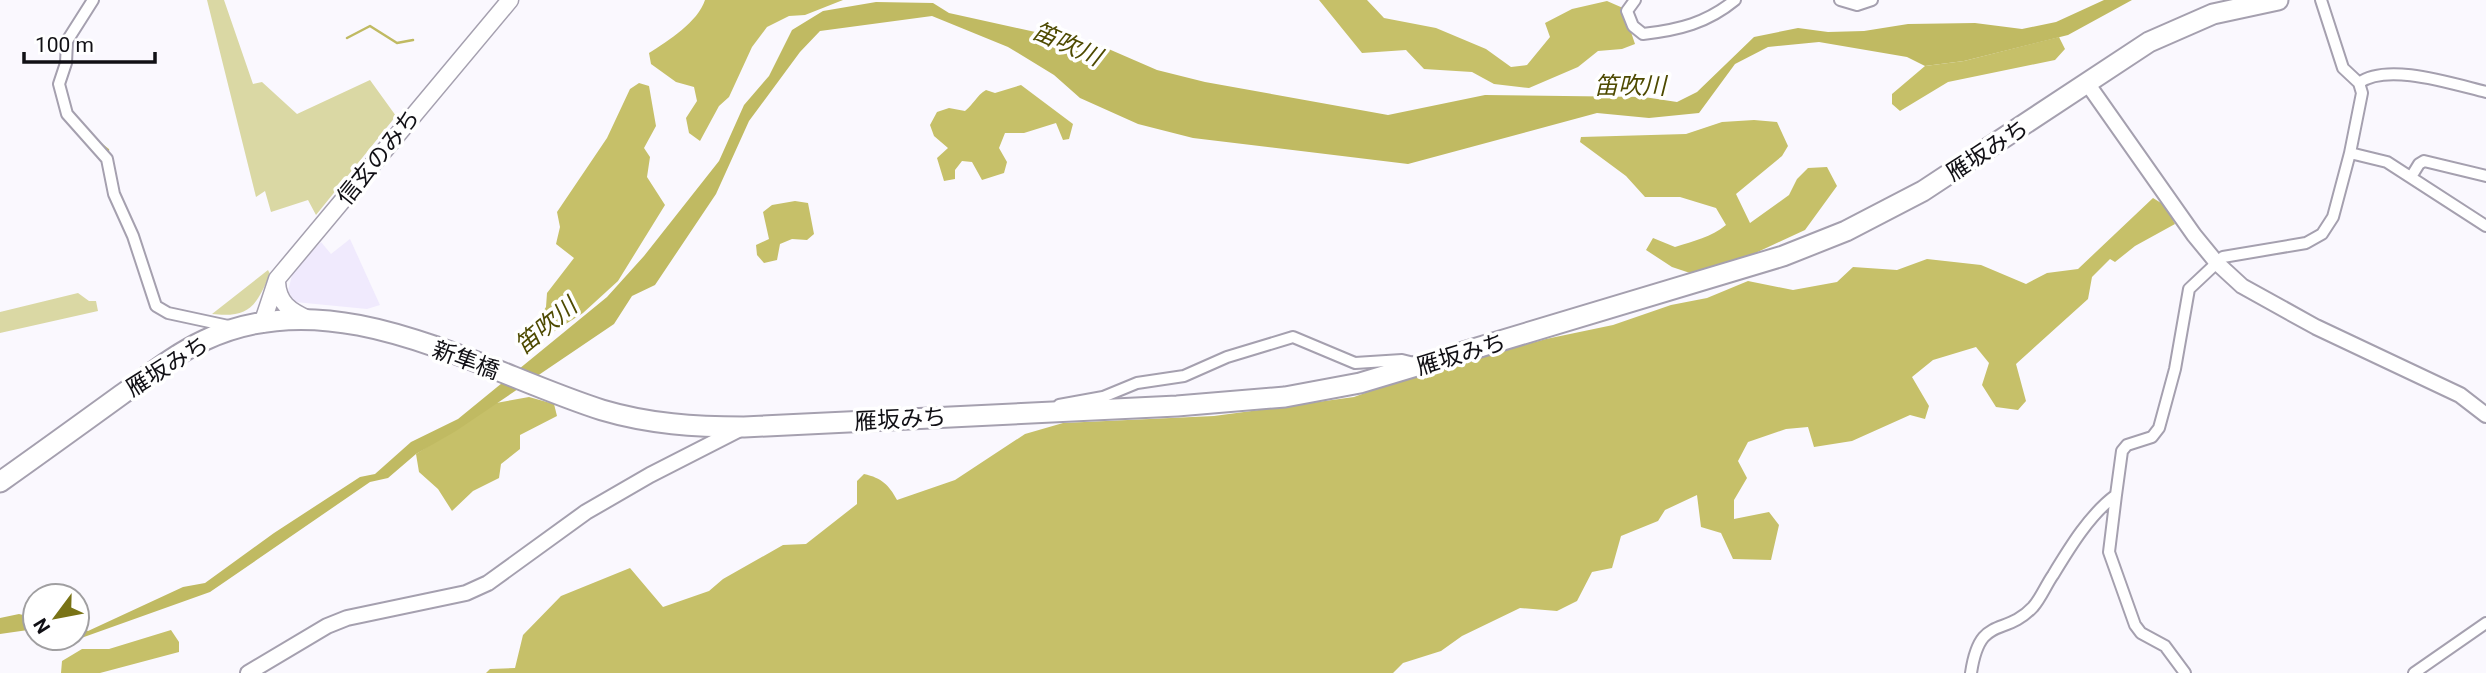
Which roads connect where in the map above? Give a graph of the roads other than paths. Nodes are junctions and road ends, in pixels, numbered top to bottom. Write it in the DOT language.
graph roads {
  1 [pos="93,0"];
  2 [pos="510,0"];
  3 [pos="1635,0"];
  4 [pos="1735,0"];
  5 [pos="1840,0"];
  6 [pos="1872,0"];
  7 [pos="2278,0"];
  8 [pos="2321,0"];
  9 [pos="2087,83"];
  10 [pos="2359,83"];
  11 [pos="2486,92"];
  12 [pos="2350,153"];
  13 [pos="2486,176"];
  14 [pos="2411,177"];
  15 [pos="2486,226"];
  16 [pos="2217,263"];
  17 [pos="277,279"];
  18 [pos="307,319"];
  19 [pos="262,324"];
  20 [pos="238,328"];
  21 [pos="399,335"];
  22 [pos="1422,366"];
  23 [pos="572,399"];
  24 [pos="1048,412"];
  25 [pos="2486,415"];
  26 [pos="744,427"];
  27 [pos="0,482"];
  28 [pos="2116,495"];
  29 [pos="2486,623"];
  30 [pos="247,673"];
  31 [pos="1971,673"];
  32 [pos="2185,673"];
  33 [pos="2414,673"];
  1 -- 20 [label="street"];
  2 -- 17 [label="main road, 信玄のみち"];
  3 -- 4 [label="street"];
  5 -- 6 [label="street"];
  7 -- 9 [label="highway, 雁坂みち"];
  8 -- 10 [label="street"];
  9 -- 16 [label="street"];
  9 -- 22 [label="highway, 雁坂みち"];
  10 -- 11 [label="street"];
  10 -- 12 [label="street"];
  12 -- 14 [label="street"];
  12 -- 16 [label="street"];
  13 -- 14 [label="street"];
  14 -- 15 [label="street"];
  16 -- 25 [label="street"];
  16 -- 28 [label="street"];
  17 -- 18 [label="main road"];
  17 -- 19 [label="main road, 信玄のみち"];
  18 -- 19 [label="highway, 雁坂みち"];
  18 -- 21 [label="highway, 雁坂みち"];
  19 -- 20 [label="highway, 雁坂みち"];
  20 -- 27 [label="highway, 雁坂みち"];
  21 -- 23 [label="highway, 新隼橋"];
  22 -- 24 [label="highway, 雁坂みち"];
  22 -- 24 [label="street"];
  23 -- 26 [label="highway, 雁坂みち"];
  24 -- 26 [label="highway, 雁坂みち"];
  26 -- 30 [label="street"];
  28 -- 31 [label="street"];
  28 -- 32 [label="street"];
  29 -- 33 [label="street"];
}
